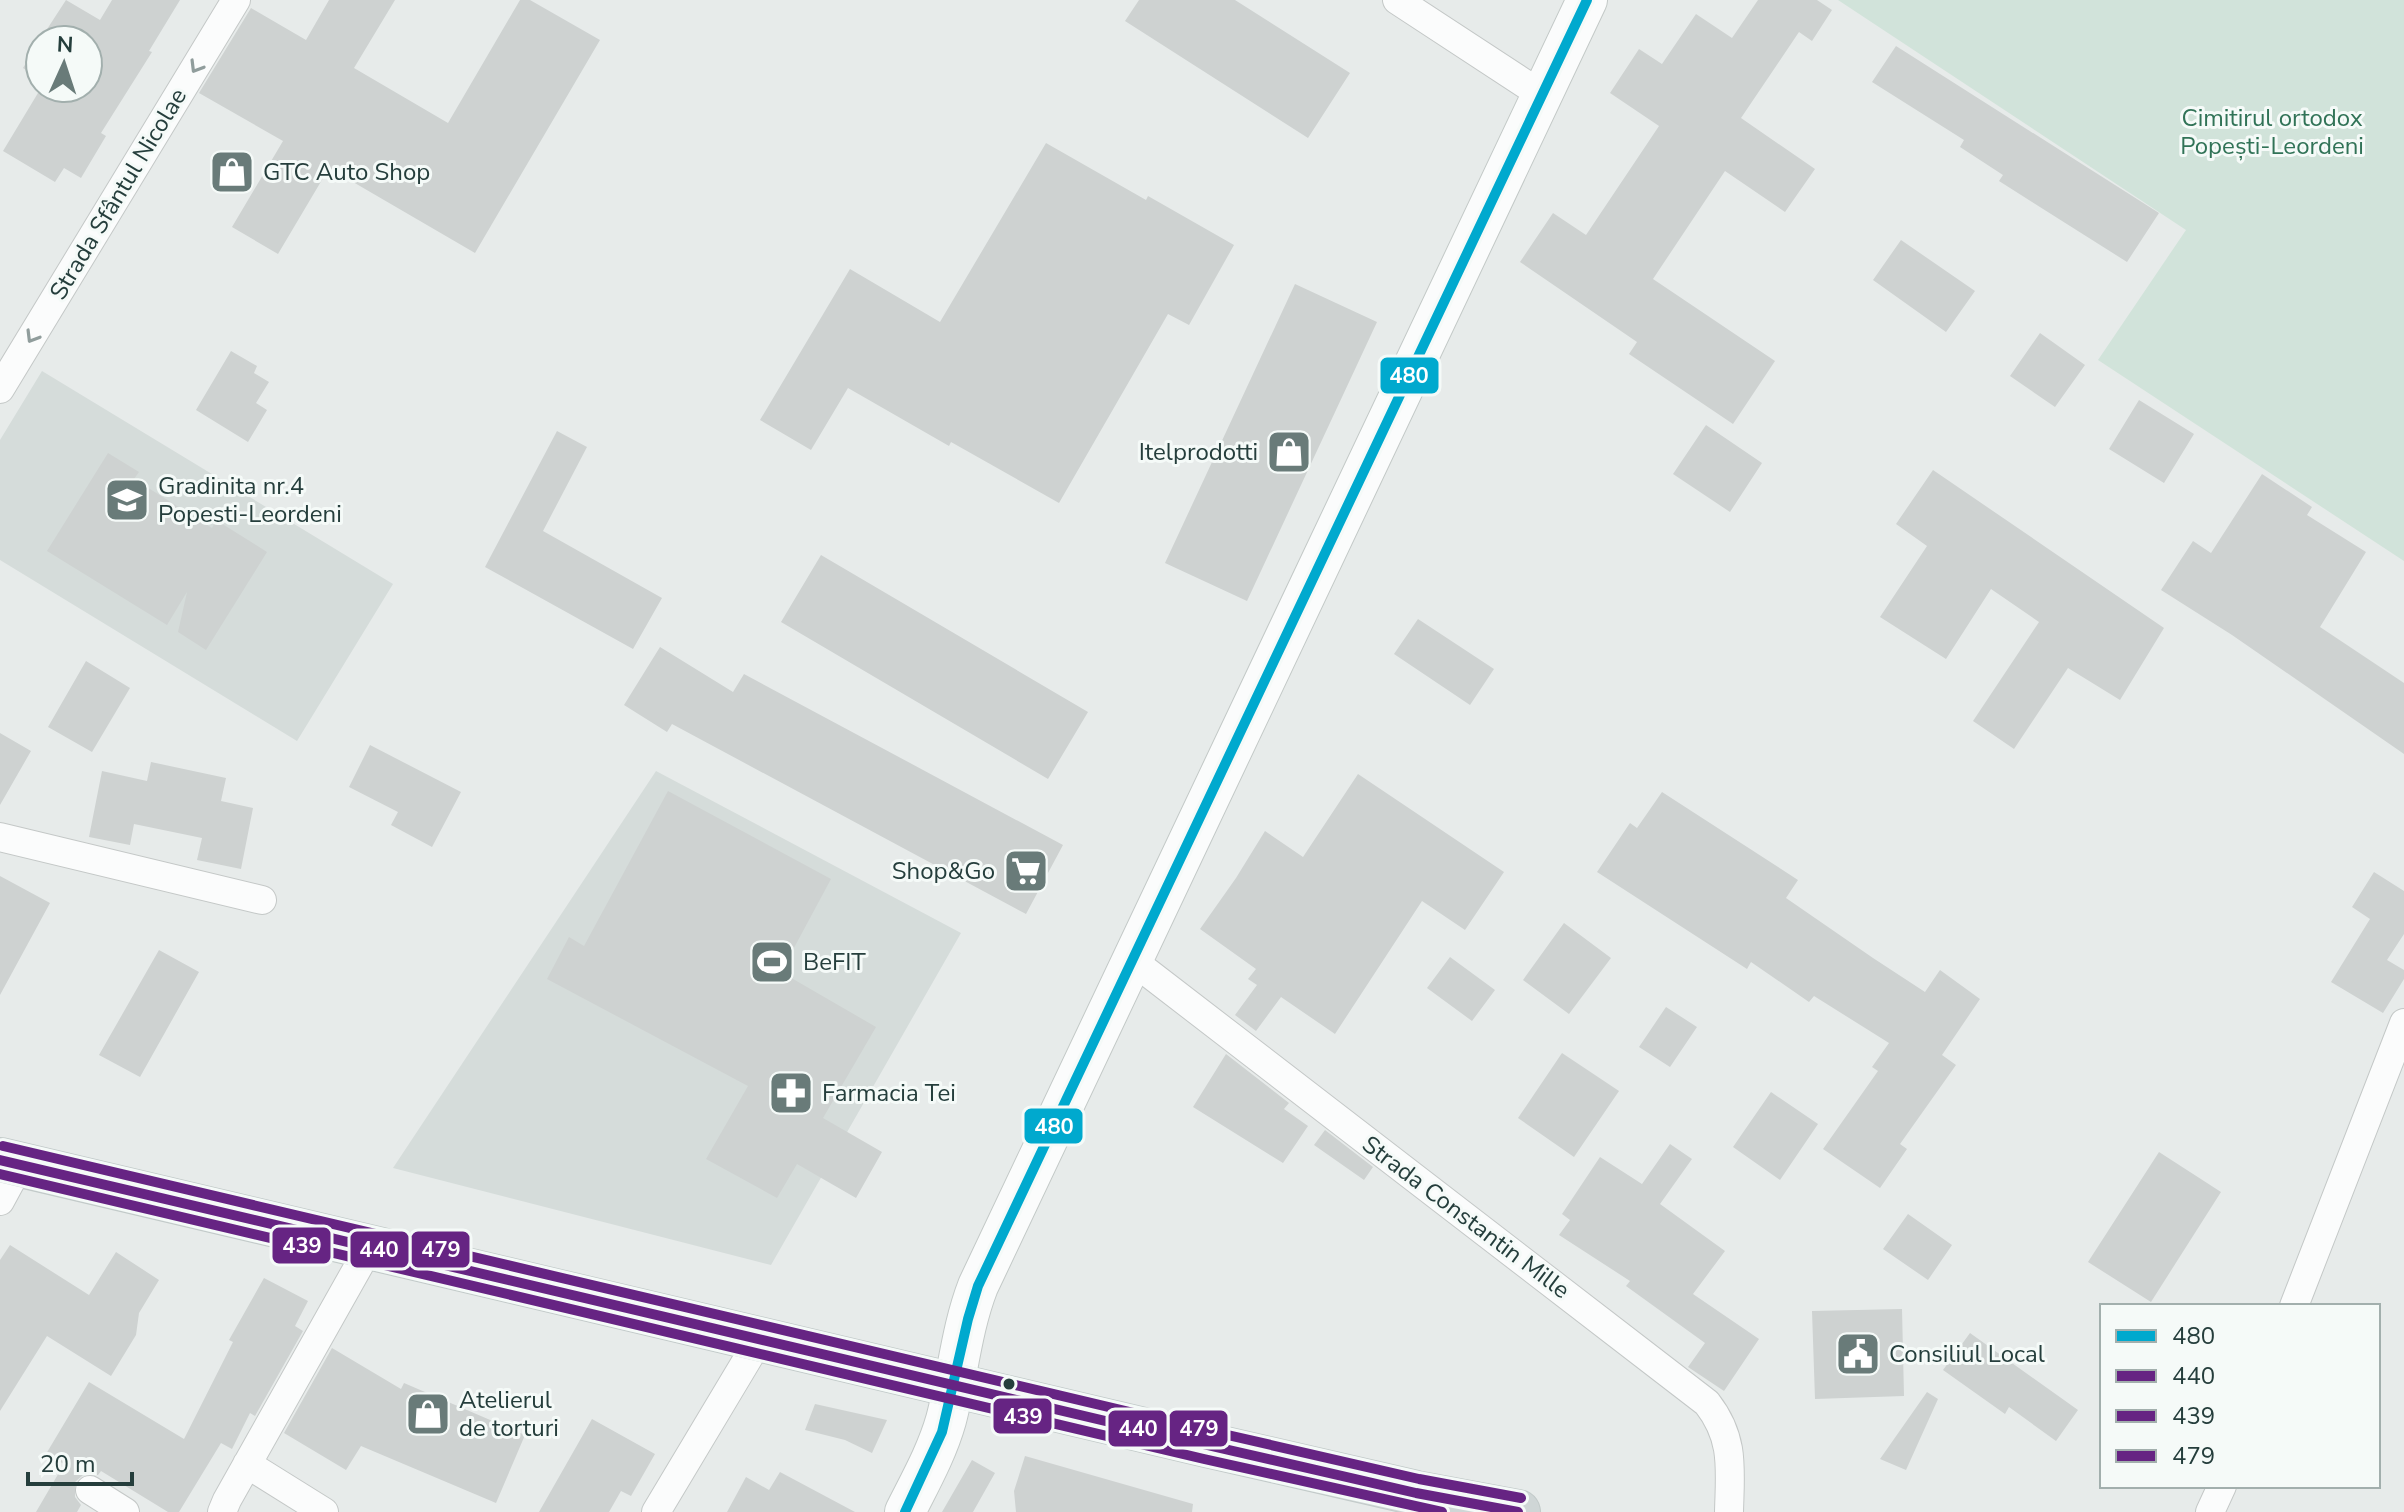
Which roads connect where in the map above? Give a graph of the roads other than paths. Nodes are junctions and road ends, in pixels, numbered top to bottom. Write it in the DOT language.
graph roads {
  1 [pos="236,0"];
  2 [pos="1397,0"];
  3 [pos="1587,0"];
  4 [pos="1542,95"];
  5 [pos="0,389"];
  6 [pos="0,837"];
  7 [pos="262,900"];
  8 [pos="1133,961"];
  9 [pos="2404,1023"];
  10 [pos="7,1175"];
  11 [pos="370,1246"];
  12 [pos="2295,1304"];
  13 [pos="759,1340"];
  14 [pos="953,1386"];
  15 [pos="247,1464"];
  16 [pos="2221,1488"];
  17 [pos="90,1490"];
  18 [pos="125,1512"];
  19 [pos="222,1512"];
  20 [pos="324,1512"];
  21 [pos="656,1512"];
  22 [pos="905,1512"];
  23 [pos="1518,1512"];
  24 [pos="1729,1512"];
  25 [pos="2210,1512"];
  1 -- 5 [label="street, Strada Sfântul Nicolae, one-way"];
  2 -- 4 [label="street"];
  3 -- 4 [label="street"];
  4 -- 8 [label="street"];
  6 -- 7 [label="street"];
  8 -- 14 [label="street"];
  8 -- 24 [label="street, Strada Constantin Mille"];
  9 -- 12 [label="street"];
  10 -- 11 [label="main road"];
  11 -- 13 [label="main road"];
  11 -- 15 [label="street"];
  13 -- 14 [label="main road"];
  13 -- 21 [label="street"];
  14 -- 22 [label="street"];
  14 -- 23 [label="main road"];
  15 -- 19 [label="street"];
  15 -- 20 [label="street"];
  16 -- 25 [label="street"];
  17 -- 18 [label="street"];
}
